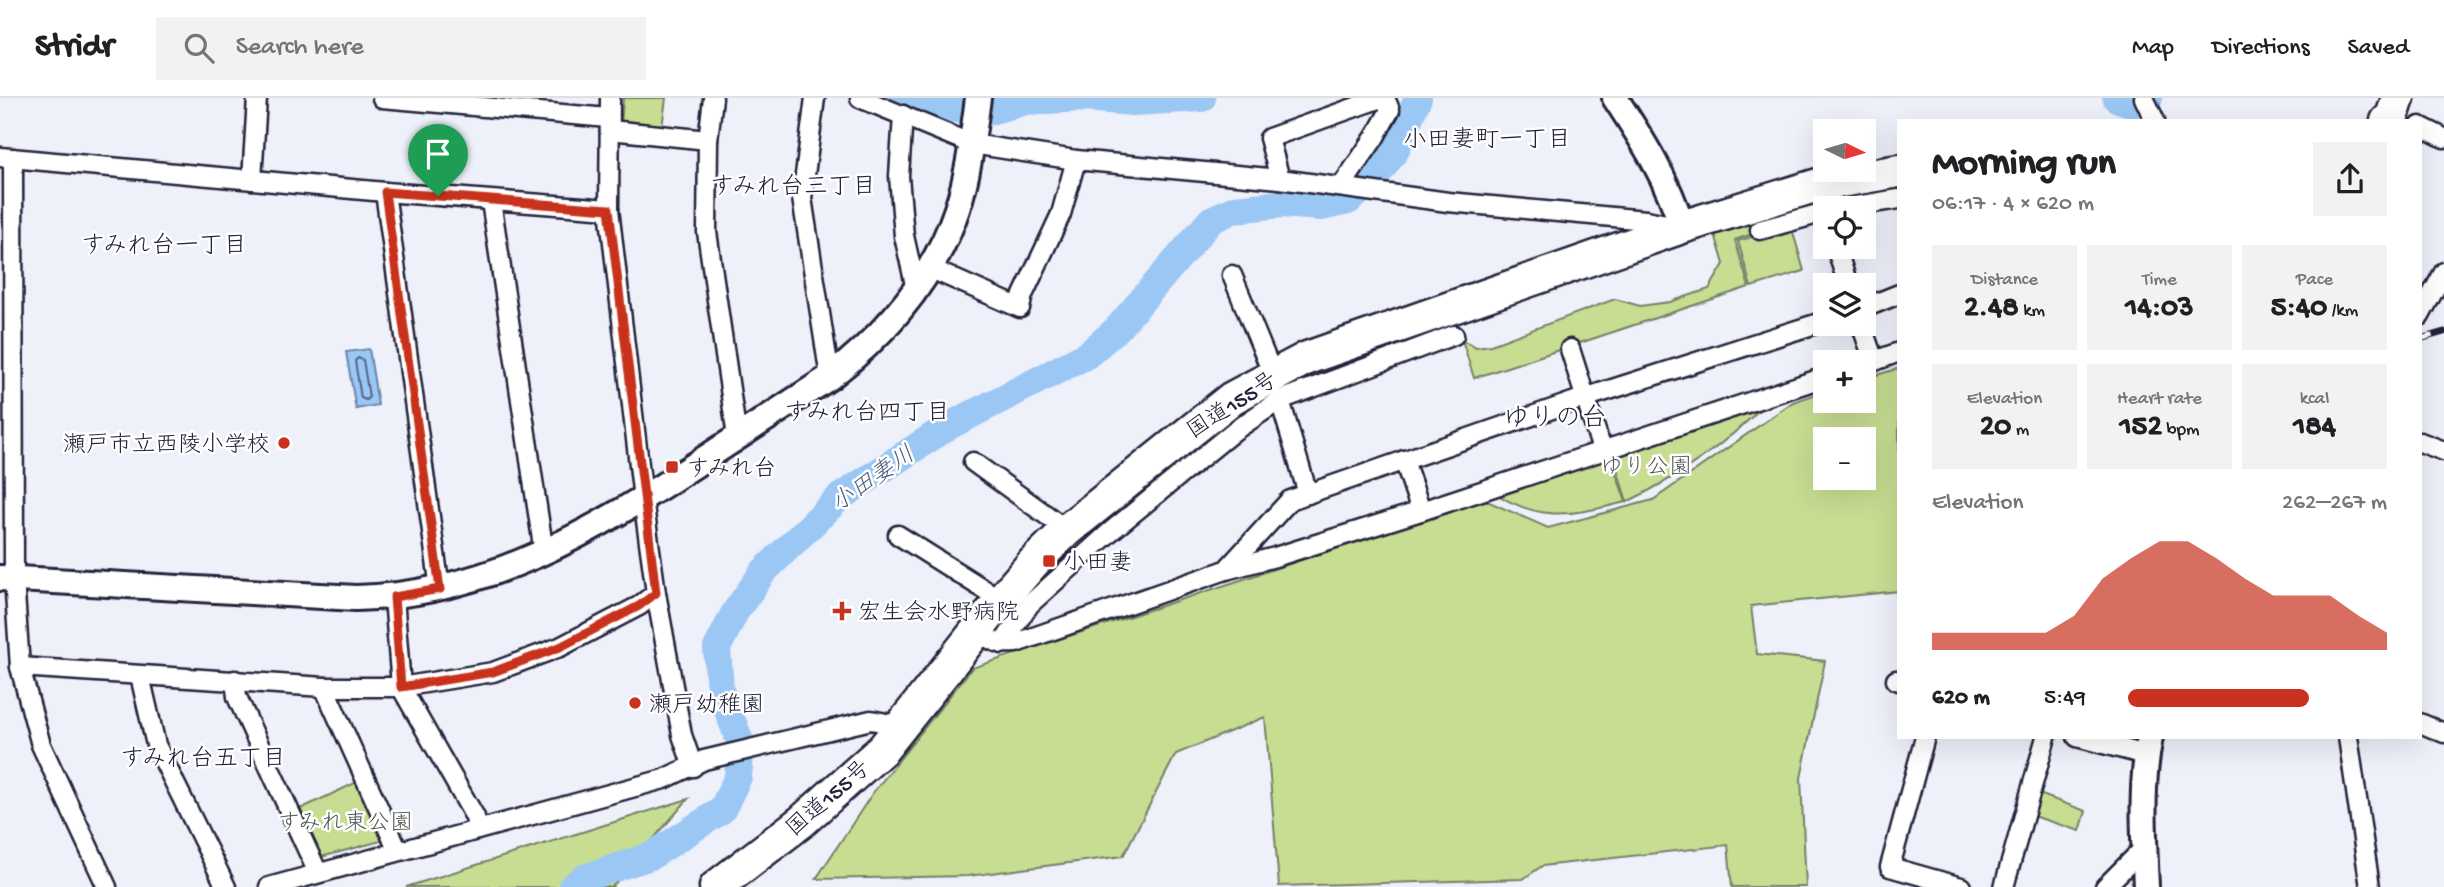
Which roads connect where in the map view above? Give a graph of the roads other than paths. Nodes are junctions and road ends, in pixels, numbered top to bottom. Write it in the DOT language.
graph roads {
  1 [pos="257,98"];
  2 [pos="382,98"];
  3 [pos="610,98"];
  4 [pos="713,98"];
  5 [pos="815,98"];
  6 [pos="860,98"];
  7 [pos="978,98"];
  8 [pos="1383,98"];
  9 [pos="1615,98"];
  10 [pos="2144,98"];
  11 [pos="2398,98"];
  12 [pos="903,115"];
  13 [pos="2154,118"];
  14 [pos="2392,119"];
  15 [pos="609,124"];
  16 [pos="2422,127"];
  17 [pos="2444,138"];
  18 [pos="708,140"];
  19 [pos="972,144"];
  20 [pos="6,158"];
  21 [pos="1076,160"];
  22 [pos="1897,171"];
  23 [pos="1280,179"];
  24 [pos="252,180"];
  25 [pos="1344,187"];
  26 [pos="385,192"];
  27 [pos="1897,199"];
  28 [pos="491,201"];
  29 [pos="1876,203"];
  30 [pos="609,209"];
  31 [pos="1813,215"];
  32 [pos="1682,227"];
  33 [pos="1760,230"];
  34 [pos="929,268"];
  35 [pos="2444,272"];
  36 [pos="1232,275"];
  37 [pos="916,289"];
  38 [pos="1897,295"];
  39 [pos="1876,303"];
  40 [pos="2422,312"];
  41 [pos="1813,325"];
  42 [pos="1454,335"];
  43 [pos="1570,349"];
  44 [pos="1897,353"];
  45 [pos="1876,360"];
  46 [pos="830,377"];
  47 [pos="1813,381"];
  48 [pos="1276,387"];
  49 [pos="1584,398"];
  50 [pos="737,437"];
  51 [pos="2422,443"];
  52 [pos="1602,450"];
  53 [pos="2444,452"];
  54 [pos="1404,460"];
  55 [pos="973,462"];
  56 [pos="1308,494"];
  57 [pos="643,499"];
  58 [pos="1421,511"];
  59 [pos="1068,530"];
  60 [pos="898,535"];
  61 [pos="544,553"];
  62 [pos="1226,570"];
  63 [pos="7,578"];
  64 [pos="440,589"];
  65 [pos="656,593"];
  66 [pos="394,597"];
  67 [pos="1001,600"];
  68 [pos="990,636"];
  69 [pos="20,667"];
  70 [pos="140,676"];
  71 [pos="235,680"];
  72 [pos="324,687"];
  73 [pos="401,687"];
  74 [pos="2422,724"];
  75 [pos="902,726"];
  76 [pos="2444,733"];
  77 [pos="1925,739"];
  78 [pos="2045,739"];
  79 [pos="2093,739"];
  80 [pos="2348,739"];
  81 [pos="2148,746"];
  82 [pos="699,764"];
  83 [pos="477,830"];
  84 [pos="2144,848"];
  85 [pos="398,851"];
  86 [pos="318,873"];
  87 [pos="107,887"];
  88 [pos="226,887"];
  89 [pos="269,887"];
  90 [pos="716,887"];
  91 [pos="1961,887"];
  92 [pos="2004,887"];
  93 [pos="2105,887"];
  94 [pos="2146,887"];
  95 [pos="2370,887"];
  1 -- 24 [label="street"];
  2 -- 15 [label="street"];
  3 -- 15 [label="street"];
  4 -- 18 [label="street"];
  5 -- 46 [label="street"];
  6 -- 12 [label="street"];
  7 -- 19 [label="street"];
  8 -- 23 [label="street"];
  8 -- 25 [label="street"];
  9 -- 32 [label="street"];
  10 -- 13 [label="street"];
  11 -- 14 [label="highway"];
  12 -- 19 [label="street"];
  12 -- 37 [label="street"];
  15 -- 18 [label="street"];
  15 -- 30 [label="street"];
  16 -- 17 [label="street"];
  18 -- 50 [label="street"];
  19 -- 21 [label="street"];
  19 -- 34 [label="street"];
  20 -- 24 [label="street"];
  20 -- 63 [label="street"];
  21 -- 23 [label="street"];
  21 -- 34 [label="street"];
  22 -- 32 [label="highway, 国道155号"];
  23 -- 25 [label="street"];
  24 -- 26 [label="street"];
  25 -- 32 [label="street"];
  26 -- 28 [label="street"];
  26 -- 64 [label="street"];
  27 -- 29 [label="street"];
  28 -- 30 [label="street"];
  28 -- 61 [label="street"];
  30 -- 57 [label="street"];
  31 -- 33 [label="street"];
  32 -- 48 [label="highway, 国道155号"];
  34 -- 37 [label="street"];
  35 -- 40 [label="street"];
  36 -- 48 [label="street"];
  37 -- 46 [label="street"];
  38 -- 39 [label="street"];
  41 -- 49 [label="street"];
  42 -- 48 [label="street"];
  43 -- 49 [label="street"];
  44 -- 45 [label="street"];
  46 -- 50 [label="street"];
  47 -- 52 [label="street"];
  48 -- 56 [label="street"];
  48 -- 59 [label="highway, 国道155号"];
  48 -- 68 [label="street"];
  49 -- 52 [label="street"];
  49 -- 54 [label="street"];
  50 -- 57 [label="street"];
  51 -- 53 [label="street"];
  52 -- 58 [label="street"];
  54 -- 56 [label="street"];
  54 -- 58 [label="street"];
  55 -- 59 [label="street"];
  56 -- 62 [label="street"];
  57 -- 61 [label="street"];
  57 -- 65 [label="street"];
  58 -- 62 [label="street"];
  59 -- 67 [label="highway, 国道155号"];
  60 -- 67 [label="street"];
  61 -- 64 [label="street"];
  62 -- 68 [label="street"];
  63 -- 66 [label="street"];
  63 -- 69 [label="street"];
  64 -- 66 [label="street"];
  65 -- 73 [label="street"];
  65 -- 82 [label="street"];
  66 -- 73 [label="street"];
  67 -- 68 [label="highway, 国道155号"];
  68 -- 75 [label="highway, 国道155号"];
  69 -- 70 [label="street"];
  69 -- 87 [label="street"];
  70 -- 71 [label="street"];
  70 -- 88 [label="street"];
  71 -- 72 [label="street"];
  71 -- 86 [label="street"];
  72 -- 73 [label="street"];
  72 -- 85 [label="street"];
  73 -- 83 [label="street"];
  74 -- 76 [label="street"];
  75 -- 82 [label="street"];
  75 -- 90 [label="highway, 国道155号"];
  77 -- 91 [label="street"];
  78 -- 92 [label="street"];
  79 -- 81 [label="street"];
  80 -- 95 [label="street"];
  81 -- 84 [label="street"];
  82 -- 83 [label="street"];
  83 -- 85 [label="street"];
  84 -- 93 [label="street"];
  84 -- 94 [label="street"];
  85 -- 86 [label="street"];
  86 -- 89 [label="street"];
}
